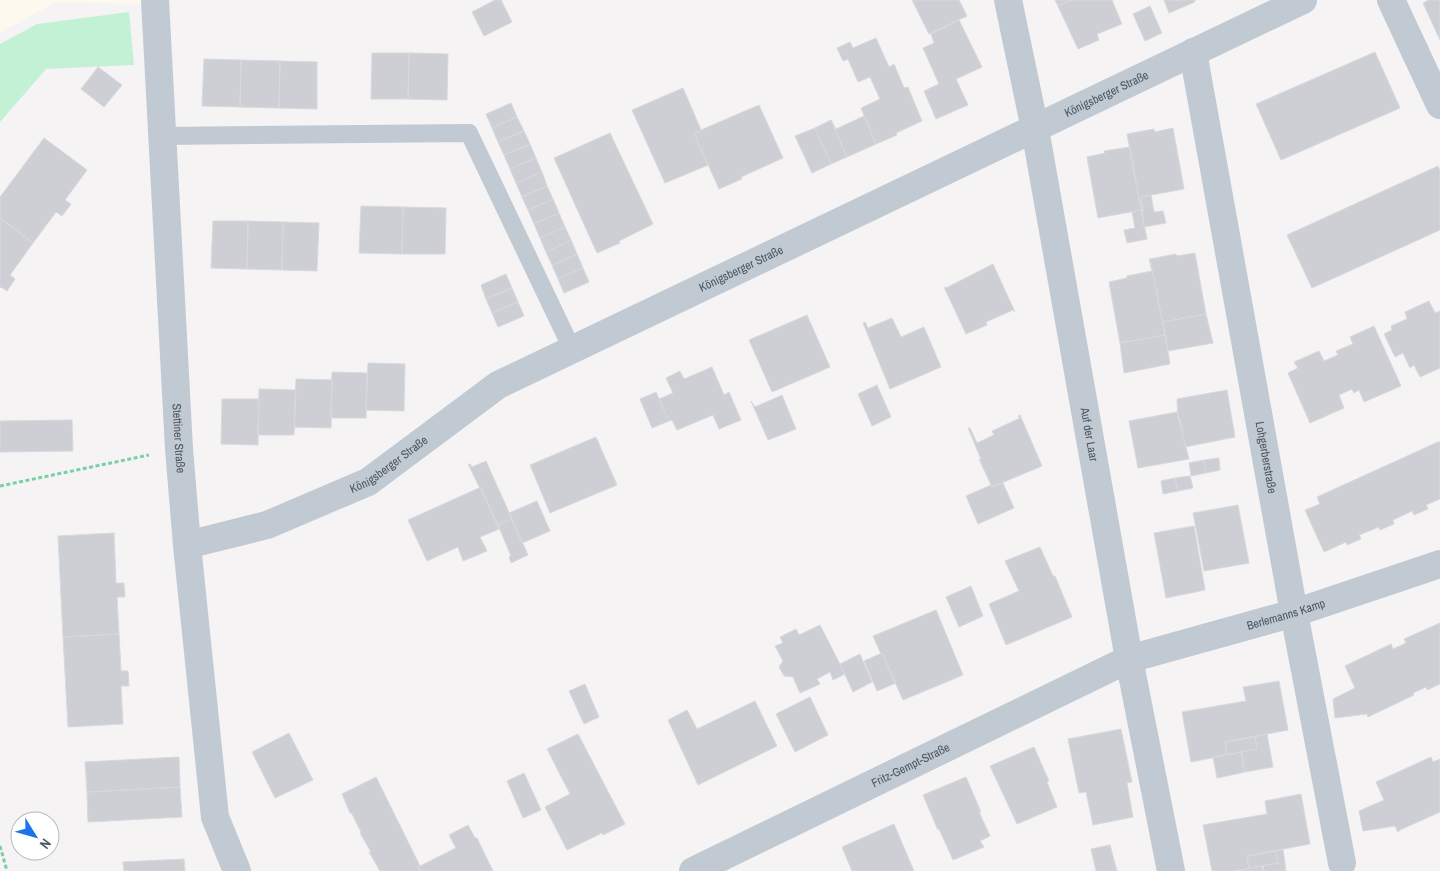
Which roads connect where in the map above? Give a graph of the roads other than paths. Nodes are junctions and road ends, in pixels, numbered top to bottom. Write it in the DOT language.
graph roads {
  1 [pos="155,0"];
  2 [pos="1008,0"];
  3 [pos="1303,0"];
  4 [pos="1391,0"];
  5 [pos="1193,52"];
  6 [pos="1440,105"];
  7 [pos="1034,129"];
  8 [pos="162,136"];
  9 [pos="572,349"];
  10 [pos="187,545"];
  11 [pos="1440,564"];
  12 [pos="1294,613"];
  13 [pos="1129,659"];
  14 [pos="1342,863"];
  15 [pos="237,871"];
  16 [pos="693,871"];
  17 [pos="1171,871"];
  1 -- 8 [label="street, Stettiner Straße"];
  2 -- 7 [label="street, Auf der Laar"];
  3 -- 5 [label="street, Königsberger Straße"];
  4 -- 6 [label="street"];
  5 -- 7 [label="street, Königsberger Straße"];
  5 -- 12 [label="street, Lohgerberstraße"];
  7 -- 9 [label="street, Königsberger Straße"];
  7 -- 13 [label="street, Auf der Laar"];
  8 -- 9 [label="lane"];
  8 -- 10 [label="street, Stettiner Straße"];
  9 -- 10 [label="street, Königsberger Straße"];
  10 -- 15 [label="street, Stettiner Straße"];
  11 -- 12 [label="street, Berlemanns Kamp"];
  12 -- 13 [label="street, Berlemanns Kamp"];
  12 -- 14 [label="street, Lohgerberstraße"];
  13 -- 16 [label="street, Fritz-Gempt-Straße"];
  13 -- 17 [label="street, Auf der Laar"];
}
